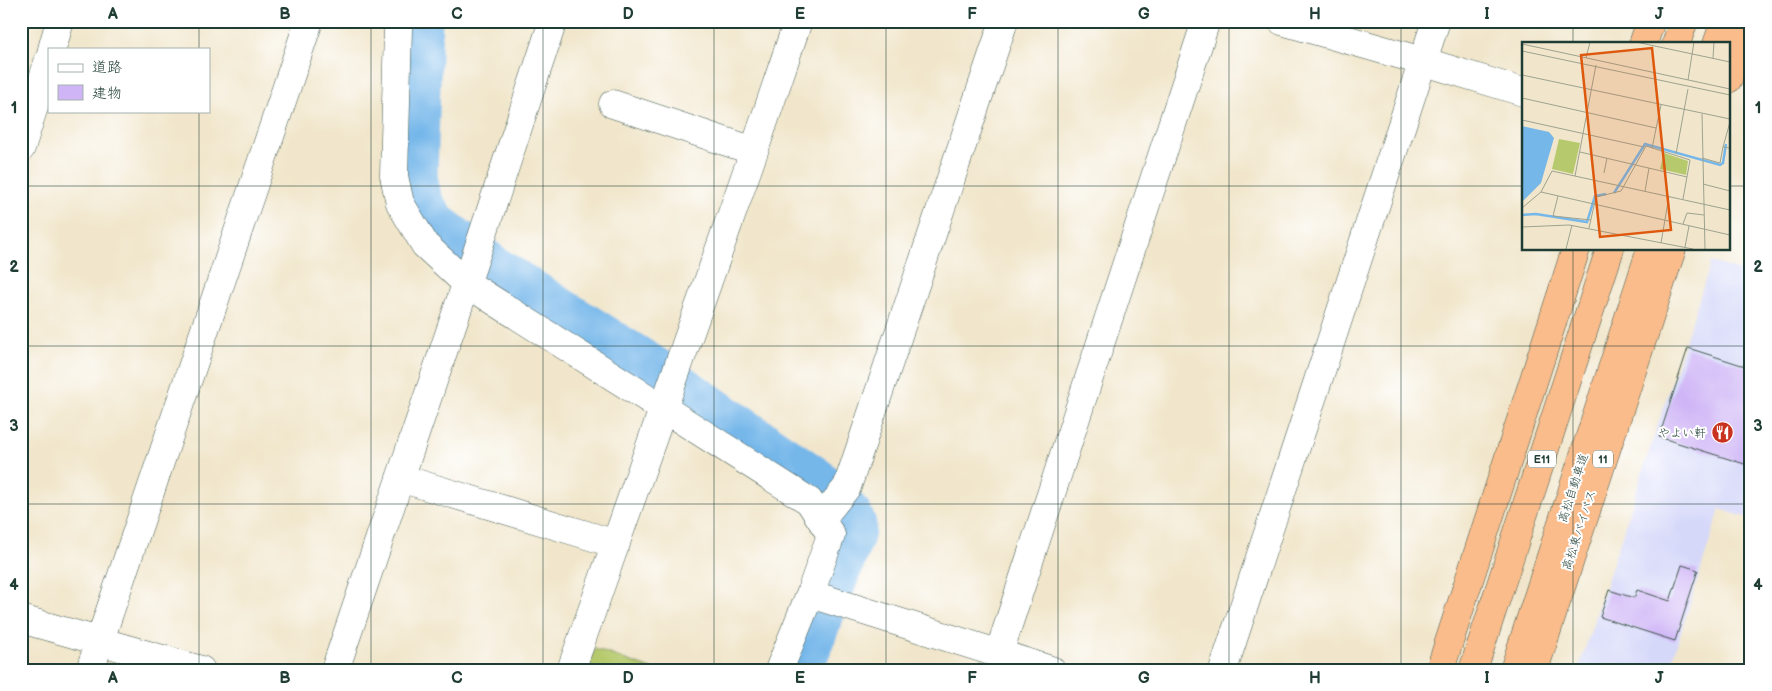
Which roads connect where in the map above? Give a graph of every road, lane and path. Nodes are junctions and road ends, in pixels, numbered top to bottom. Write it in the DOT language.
graph roads {
  1 [pos="60,21"];
  2 [pos="308,21"];
  3 [pos="397,21"];
  4 [pos="552,21"];
  5 [pos="798,21"];
  6 [pos="1004,21"];
  7 [pos="1206,21"];
  8 [pos="1282,21"];
  9 [pos="1436,21"];
  10 [pos="1651,21"];
  11 [pos="1684,21"];
  12 [pos="1724,21"];
  13 [pos="1748,21"];
  14 [pos="1644,42"];
  15 [pos="1677,42"];
  16 [pos="52,48"];
  17 [pos="1735,50"];
  18 [pos="48,61"];
  19 [pos="1422,61"];
  20 [pos="1730,71"];
  21 [pos="1522,92"];
  22 [pos="613,104"];
  23 [pos="21,148"];
  24 [pos="754,151"];
  25 [pos="1576,250"];
  26 [pos="1610,250"];
  27 [pos="1650,250"];
  28 [pos="1672,250"];
  29 [pos="472,265"];
  30 [pos="670,391"];
  31 [pos="400,478"];
  32 [pos="825,514"];
  33 [pos="616,544"];
  34 [pos="821,597"];
  35 [pos="21,618"];
  36 [pos="101,641"];
  37 [pos="999,653"];
  38 [pos="90,670"];
  39 [pos="201,670"];
  40 [pos="335,670"];
  41 [pos="571,670"];
  42 [pos="779,670"];
  43 [pos="1050,670"];
  44 [pos="1223,670"];
  45 [pos="1440,670"];
  46 [pos="1474,670"];
  47 [pos="1514,670"];
  48 [pos="1534,670"];
  1 -- 16 [label="street"];
  2 -- 36 [label="street"];
  3 -- 29 [label="street"];
  4 -- 29 [label="street"];
  5 -- 24 [label="street"];
  6 -- 32 [label="street"];
  7 -- 37 [label="street"];
  8 -- 19 [label="street"];
  9 -- 19 [label="street"];
  10 -- 14 [label="highway"];
  11 -- 15 [label="highway"];
  12 -- 17 [label="highway"];
  13 -- 17 [label="highway"];
  17 -- 20 [label="highway"];
  18 -- 23 [label="street"];
  19 -- 21 [label="street"];
  19 -- 44 [label="street"];
  22 -- 24 [label="street"];
  24 -- 30 [label="street"];
  25 -- 45 [label="highway"];
  26 -- 46 [label="highway, E11"];
  27 -- 47 [label="highway, 高松自動車道"];
  28 -- 48 [label="highway, 高松東バイパス / 11"];
  29 -- 30 [label="street"];
  29 -- 31 [label="street"];
  30 -- 32 [label="street"];
  30 -- 33 [label="street"];
  31 -- 33 [label="street"];
  31 -- 40 [label="street"];
  32 -- 34 [label="street"];
  33 -- 41 [label="street"];
  34 -- 37 [label="street"];
  34 -- 42 [label="street"];
  35 -- 36 [label="street"];
  36 -- 38 [label="street"];
  36 -- 39 [label="street"];
  37 -- 43 [label="street"];
}
